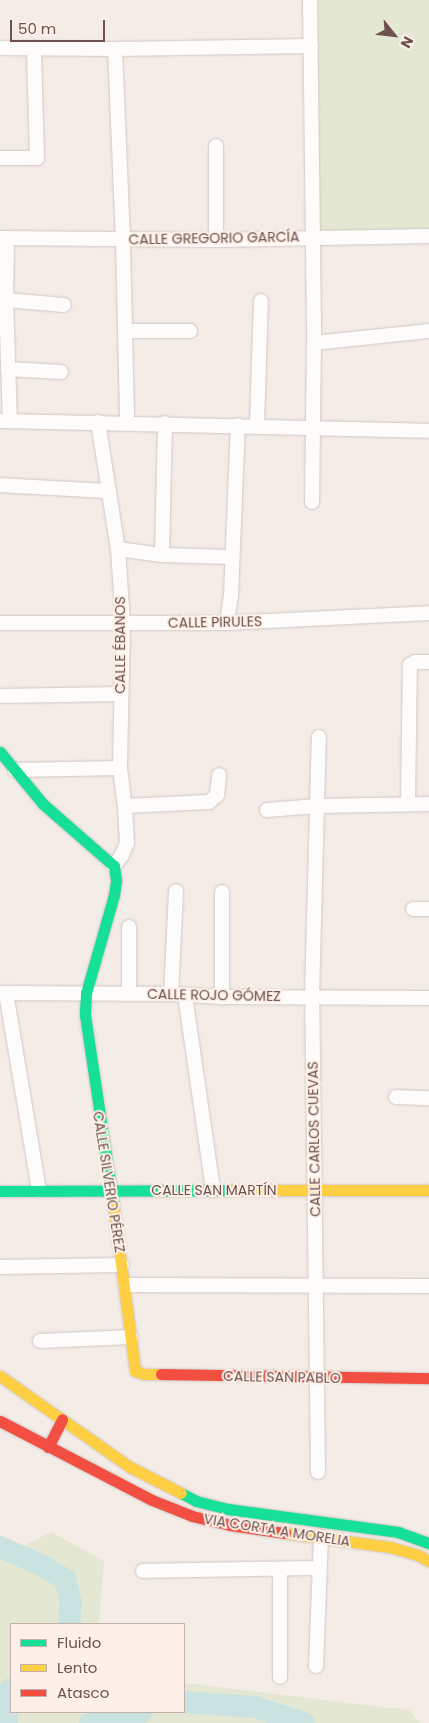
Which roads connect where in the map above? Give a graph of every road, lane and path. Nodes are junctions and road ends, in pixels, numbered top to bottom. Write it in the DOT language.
graph roads {
  1 [pos="310,0"];
  2 [pos="310,46"];
  3 [pos="0,48"];
  4 [pos="34,48"];
  5 [pos="115,49"];
  6 [pos="216,146"];
  7 [pos="0,158"];
  8 [pos="429,236"];
  9 [pos="313,237"];
  10 [pos="4,238"];
  11 [pos="123,240"];
  12 [pos="216,240"];
  13 [pos="6,300"];
  14 [pos="261,300"];
  15 [pos="64,305"];
  16 [pos="125,330"];
  17 [pos="190,331"];
  18 [pos="429,332"];
  19 [pos="314,342"];
  20 [pos="8,369"];
  21 [pos="62,372"];
  22 [pos="5,420"];
  23 [pos="98,422"];
  24 [pos="127,422"];
  25 [pos="165,423"];
  26 [pos="238,424"];
  27 [pos="257,425"];
  28 [pos="312,427"];
  29 [pos="429,431"];
  30 [pos="0,486"];
  31 [pos="109,491"];
  32 [pos="312,502"];
  33 [pos="118,549"];
  34 [pos="162,555"];
  35 [pos="232,557"];
  36 [pos="429,613"];
  37 [pos="123,623"];
  38 [pos="227,623"];
  39 [pos="0,624"];
  40 [pos="422,662"];
  41 [pos="120,694"];
  42 [pos="0,696"];
  43 [pos="319,737"];
  44 [pos="0,752"];
  45 [pos="120,768"];
  46 [pos="15,770"];
  47 [pos="219,775"];
  48 [pos="408,803"];
  49 [pos="429,804"];
  50 [pos="125,806"];
  51 [pos="317,806"];
  52 [pos="267,810"];
  53 [pos="114,866"];
  54 [pos="176,891"];
  55 [pos="222,892"];
  56 [pos="413,909"];
  57 [pos="429,909"];
  58 [pos="129,928"];
  59 [pos="3,993"];
  60 [pos="86,993"];
  61 [pos="129,994"];
  62 [pos="178,995"];
  63 [pos="222,997"];
  64 [pos="312,997"];
  65 [pos="429,998"];
  66 [pos="396,1097"];
  67 [pos="429,1098"];
  68 [pos="39,1190"];
  69 [pos="213,1190"];
  70 [pos="315,1190"];
  71 [pos="429,1190"];
  72 [pos="0,1191"];
  73 [pos="109,1191"];
  74 [pos="122,1265"];
  75 [pos="0,1267"];
  76 [pos="125,1285"];
  77 [pos="316,1286"];
  78 [pos="429,1286"];
  79 [pos="131,1337"];
  80 [pos="40,1341"];
  81 [pos="135,1371"];
  82 [pos="0,1376"];
  83 [pos="317,1378"];
  84 [pos="429,1378"];
  85 [pos="62,1419"];
  86 [pos="0,1421"];
  87 [pos="48,1447"];
  88 [pos="318,1472"];
  89 [pos="321,1537"];
  90 [pos="429,1543"];
  91 [pos="429,1561"];
  92 [pos="319,1568"];
  93 [pos="280,1570"];
  94 [pos="143,1571"];
  95 [pos="316,1666"];
  96 [pos="280,1677"];
  1 -- 2 [label="street"];
  2 -- 5 [label="street"];
  2 -- 9 [label="street"];
  3 -- 4 [label="street"];
  4 -- 5 [label="street"];
  4 -- 7 [label="street"];
  5 -- 11 [label="street"];
  6 -- 12 [label="street"];
  8 -- 9 [label="street, CALLE GREGORIO GARCÍA"];
  9 -- 12 [label="street, CALLE GREGORIO GARCÍA"];
  9 -- 19 [label="street"];
  10 -- 11 [label="street, CALLE GREGORIO GARCÍA"];
  10 -- 13 [label="street"];
  11 -- 12 [label="street, CALLE GREGORIO GARCÍA"];
  11 -- 16 [label="street"];
  13 -- 15 [label="street"];
  13 -- 20 [label="street"];
  14 -- 27 [label="street"];
  16 -- 17 [label="street"];
  16 -- 24 [label="street"];
  18 -- 19 [label="street"];
  19 -- 28 [label="street"];
  20 -- 21 [label="street"];
  20 -- 22 [label="street"];
  22 -- 23 [label="street"];
  23 -- 24 [label="street"];
  23 -- 31 [label="street, CALLE ÉBANOS"];
  24 -- 25 [label="street"];
  25 -- 26 [label="street"];
  25 -- 34 [label="street"];
  26 -- 27 [label="street"];
  26 -- 35 [label="street"];
  27 -- 28 [label="street"];
  28 -- 29 [label="street"];
  28 -- 32 [label="street"];
  30 -- 31 [label="street"];
  31 -- 33 [label="street, CALLE ÉBANOS"];
  33 -- 34 [label="street"];
  33 -- 37 [label="street, CALLE ÉBANOS"];
  34 -- 35 [label="street"];
  35 -- 38 [label="street"];
  36 -- 38 [label="street, CALLE PIRULES"];
  37 -- 38 [label="street, CALLE PIRULES"];
  37 -- 39 [label="street, CALLE PIRULES"];
  37 -- 41 [label="street, CALLE ÉBANOS"];
  40 -- 48 [label="street"];
  41 -- 42 [label="street"];
  41 -- 45 [label="street, CALLE ÉBANOS"];
  43 -- 51 [label="street, CALLE CARLOS CUEVAS"];
  44 -- 46 [label="street"];
  45 -- 46 [label="street"];
  45 -- 50 [label="street, CALLE ÉBANOS"];
  46 -- 53 [label="street"];
  47 -- 50 [label="street"];
  48 -- 49 [label="street"];
  48 -- 51 [label="street"];
  50 -- 53 [label="street, CALLE ÉBANOS"];
  51 -- 52 [label="street"];
  51 -- 64 [label="street, CALLE CARLOS CUEVAS"];
  53 -- 60 [label="street, CALLE SILVERIO PÉREZ"];
  54 -- 62 [label="street"];
  55 -- 63 [label="street"];
  56 -- 57 [label="street"];
  58 -- 61 [label="street"];
  59 -- 60 [label="street, CALLE ROJO GÓMEZ"];
  59 -- 68 [label="street"];
  60 -- 61 [label="street, CALLE ROJO GÓMEZ"];
  60 -- 73 [label="street, CALLE SILVERIO PÉREZ"];
  61 -- 62 [label="street, CALLE ROJO GÓMEZ"];
  62 -- 63 [label="street, CALLE ROJO GÓMEZ"];
  62 -- 69 [label="street"];
  63 -- 64 [label="street, CALLE ROJO GÓMEZ"];
  64 -- 65 [label="street, CALLE ROJO GÓMEZ"];
  64 -- 70 [label="street, CALLE CARLOS CUEVAS"];
  66 -- 67 [label="street"];
  68 -- 72 [label="street, CALLE SAN MARTÍN"];
  68 -- 73 [label="street, CALLE SAN MARTÍN"];
  69 -- 70 [label="street, CALLE SAN MARTÍN"];
  69 -- 73 [label="street, CALLE SAN MARTÍN"];
  70 -- 71 [label="street, CALLE SAN MARTÍN"];
  70 -- 77 [label="street, CALLE CARLOS CUEVAS"];
  73 -- 74 [label="street, CALLE SILVERIO PÉREZ"];
  74 -- 75 [label="street"];
  74 -- 76 [label="street, CALLE SILVERIO PÉREZ"];
  76 -- 77 [label="street"];
  76 -- 79 [label="street, CALLE SILVERIO PÉREZ"];
  77 -- 78 [label="street"];
  77 -- 83 [label="street, CALLE CARLOS CUEVAS"];
  79 -- 80 [label="street"];
  79 -- 81 [label="street, CALLE SILVERIO PÉREZ"];
  81 -- 83 [label="street, CALLE SAN PABLO"];
  82 -- 85 [label="street, VIA CORTA A MORELIA"];
  83 -- 84 [label="street, CALLE SAN PABLO"];
  83 -- 88 [label="street, CALLE CARLOS CUEVAS"];
  85 -- 87 [label="street"];
  85 -- 90 [label="street, VIA CORTA A MORELIA"];
  86 -- 87 [label="street, VIA CORTA A MORELIA"];
  87 -- 89 [label="street, VIA CORTA A MORELIA"];
  89 -- 91 [label="street, VIA CORTA A MORELIA"];
  89 -- 92 [label="street"];
  92 -- 93 [label="street"];
  92 -- 95 [label="street"];
  93 -- 94 [label="street"];
  93 -- 96 [label="street"];
}
